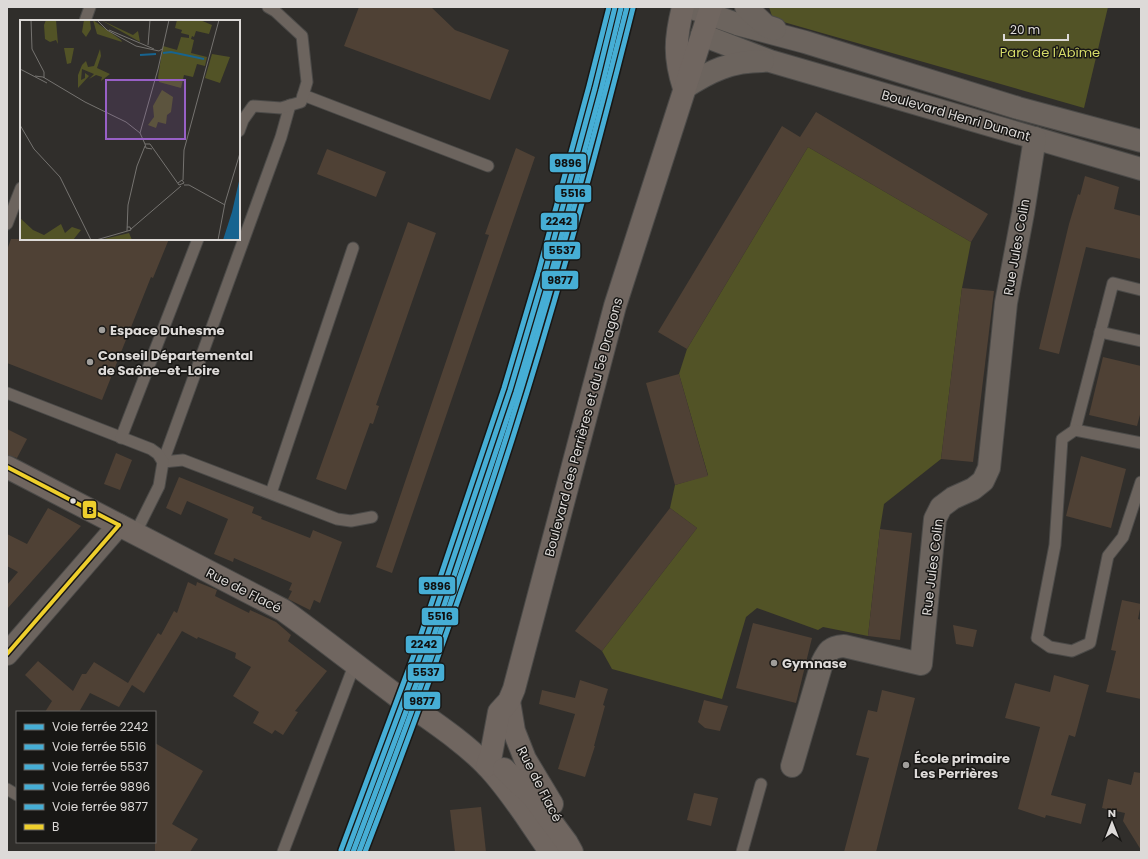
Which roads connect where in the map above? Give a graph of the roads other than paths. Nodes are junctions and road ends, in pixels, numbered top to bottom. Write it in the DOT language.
graph roads {
  1 [pos="90,7"];
  2 [pos="268,7"];
  3 [pos="746,7"];
  4 [pos="698,14"];
  5 [pos="85,20"];
  6 [pos="805,42"];
  7 [pos="770,61"];
  8 [pos="684,88"];
  9 [pos="303,95"];
  10 [pos="290,105"];
  11 [pos="240,128"];
  12 [pos="1035,138"];
  13 [pos="1141,141"];
  14 [pos="488,166"];
  15 [pos="1141,169"];
  16 [pos="20,191"];
  17 [pos="7,224"];
  18 [pos="198,240"];
  19 [pos="353,248"];
  20 [pos="1141,290"];
  21 [pos="1100,332"];
  22 [pos="1141,341"];
  23 [pos="7,393"];
  24 [pos="1075,430"];
  25 [pos="121,438"];
  26 [pos="1141,444"];
  27 [pos="163,462"];
  28 [pos="7,467"];
  29 [pos="1141,482"];
  30 [pos="271,493"];
  31 [pos="372,517"];
  32 [pos="127,530"];
  33 [pos="7,654"];
  34 [pos="362,669"];
  35 [pos="509,701"];
  36 [pos="489,761"];
  37 [pos="792,766"];
  38 [pos="761,784"];
  39 [pos="7,789"];
  40 [pos="16,794"];
  41 [pos="563,849"];
  42 [pos="283,852"];
  43 [pos="742,852"];
  1 -- 5 [label="lane"];
  2 -- 9 [label="lane"];
  3 -- 6 [label="street, Boulevard Henri Dunant"];
  4 -- 6 [label="street, Boulevard Henri Dunant"];
  4 -- 7 [label="street, Boulevard Henri Dunant"];
  4 -- 8 [label="main road, Boulevard des Perrières et du 5e Dragons"];
  4 -- 8 [label="main road"];
  6 -- 13 [label="street, Boulevard Henri Dunant"];
  7 -- 8 [label="street, Boulevard Henri Dunant"];
  7 -- 12 [label="street, Boulevard Henri Dunant"];
  8 -- 35 [label="main road, Boulevard des Perrières et du 5e Dragons"];
  9 -- 10 [label="lane"];
  9 -- 14 [label="lane"];
  10 -- 11 [label="lane"];
  10 -- 27 [label="lane"];
  12 -- 15 [label="street, Boulevard Henri Dunant"];
  12 -- 37 [label="street, Rue Jules Colin"];
  16 -- 17 [label="lane"];
  18 -- 25 [label="lane"];
  19 -- 30 [label="lane"];
  20 -- 21 [label="lane"];
  21 -- 22 [label="lane"];
  21 -- 24 [label="lane"];
  23 -- 25 [label="lane"];
  24 -- 26 [label="lane"];
  24 -- 29 [label="lane"];
  25 -- 27 [label="lane"];
  27 -- 30 [label="lane"];
  27 -- 32 [label="lane"];
  28 -- 32 [label="main road, Rue de Flacé"];
  30 -- 31 [label="lane"];
  32 -- 33 [label="street"];
  32 -- 34 [label="main road, Rue de Flacé"];
  34 -- 36 [label="main road, Rue de Flacé"];
  34 -- 42 [label="lane"];
  35 -- 36 [label="main road, Boulevard des Perrières et du 5e Dragons"];
  35 -- 41 [label="main road, Rue de Flacé"];
  36 -- 41 [label="main road, Rue de Flacé"];
  38 -- 43 [label="lane"];
  39 -- 40 [label="lane"];
}
